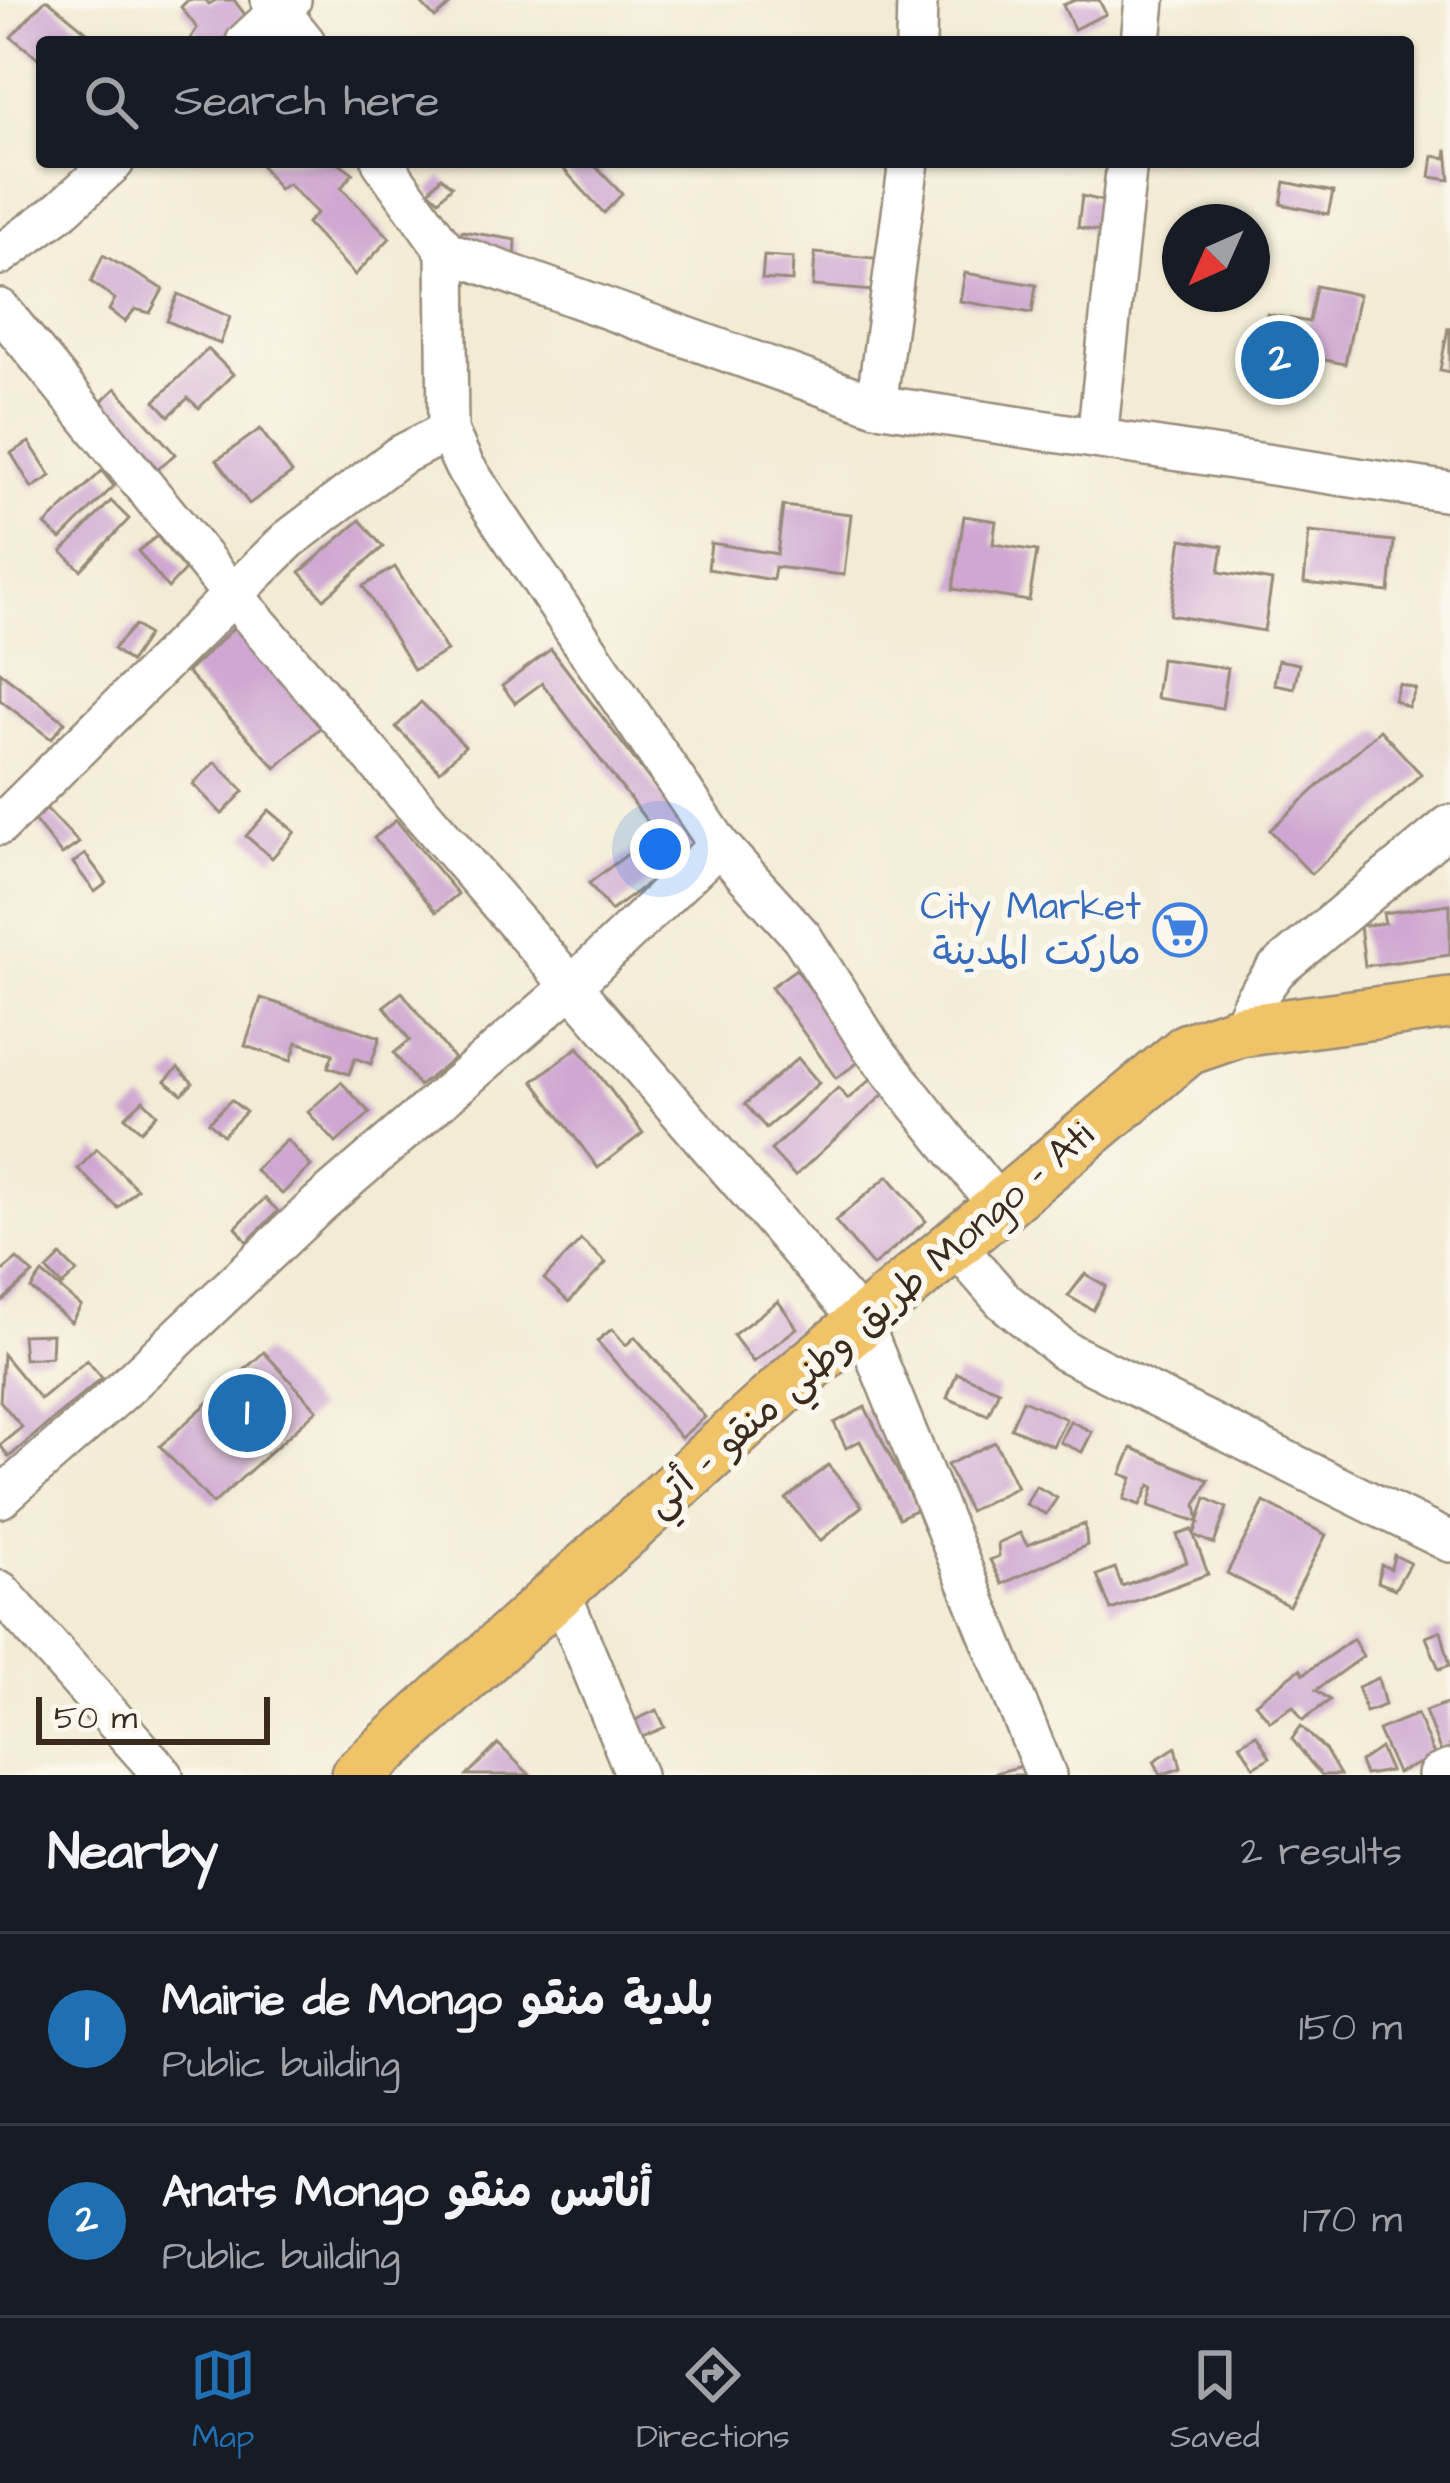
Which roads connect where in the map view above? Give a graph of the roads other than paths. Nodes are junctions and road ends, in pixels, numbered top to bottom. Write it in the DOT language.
graph roads {
  1 [pos="916,0"];
  2 [pos="1145,0"];
  3 [pos="287,13"];
  4 [pos="254,36"];
  5 [pos="916,36"];
  6 [pos="1142,36"];
  7 [pos="107,168"];
  8 [pos="386,168"];
  9 [pos="908,168"];
  10 [pos="1126,168"];
  11 [pos="446,251"];
  12 [pos="0,255"];
  13 [pos="0,309"];
  14 [pos="876,405"];
  15 [pos="448,430"];
  16 [pos="1097,438"];
  17 [pos="1450,492"];
  18 [pos="232,593"];
  19 [pos="0,825"];
  20 [pos="1450,825"];
  21 [pos="718,845"];
  22 [pos="571,987"];
  23 [pos="1450,1003"];
  24 [pos="1240,1031"];
  25 [pos="999,1206"];
  26 [pos="954,1244"];
  27 [pos="862,1322"];
  28 [pos="0,1498"];
  29 [pos="1450,1542"];
  30 [pos="0,1591"];
  31 [pos="560,1591"];
  32 [pos="1450,1770"];
  33 [pos="163,1775"];
  34 [pos="357,1775"];
  35 [pos="636,1775"];
  36 [pos="1046,1775"];
  37 [pos="1438,1775"];
  1 -- 5 [label="street"];
  2 -- 6 [label="street"];
  3 -- 4 [label="street"];
  7 -- 12 [label="street"];
  8 -- 11 [label="street"];
  9 -- 14 [label="street"];
  10 -- 16 [label="street"];
  11 -- 14 [label="street"];
  11 -- 15 [label="street"];
  13 -- 18 [label="street"];
  14 -- 16 [label="street"];
  15 -- 18 [label="street"];
  15 -- 21 [label="street"];
  16 -- 17 [label="street"];
  18 -- 19 [label="street"];
  18 -- 22 [label="street"];
  20 -- 24 [label="street"];
  21 -- 22 [label="street"];
  21 -- 25 [label="street"];
  22 -- 27 [label="street"];
  22 -- 28 [label="street"];
  23 -- 24 [label="main road, طريق وطني منقو - أتي Mongo - Ati"];
  24 -- 25 [label="main road, طريق وطني منقو - أتي Mongo - Ati"];
  25 -- 26 [label="main road, طريق وطني منقو - أتي Mongo - Ati"];
  26 -- 27 [label="main road, طريق وطني منقو - أتي Mongo - Ati"];
  26 -- 29 [label="street"];
  27 -- 31 [label="main road, طريق وطني منقو - أتي Mongo - Ati"];
  27 -- 36 [label="street"];
  30 -- 33 [label="street"];
  31 -- 34 [label="main road, طريق وطني منقو - أتي Mongo - Ati"];
  31 -- 35 [label="street"];
  32 -- 37 [label="street"];
}
